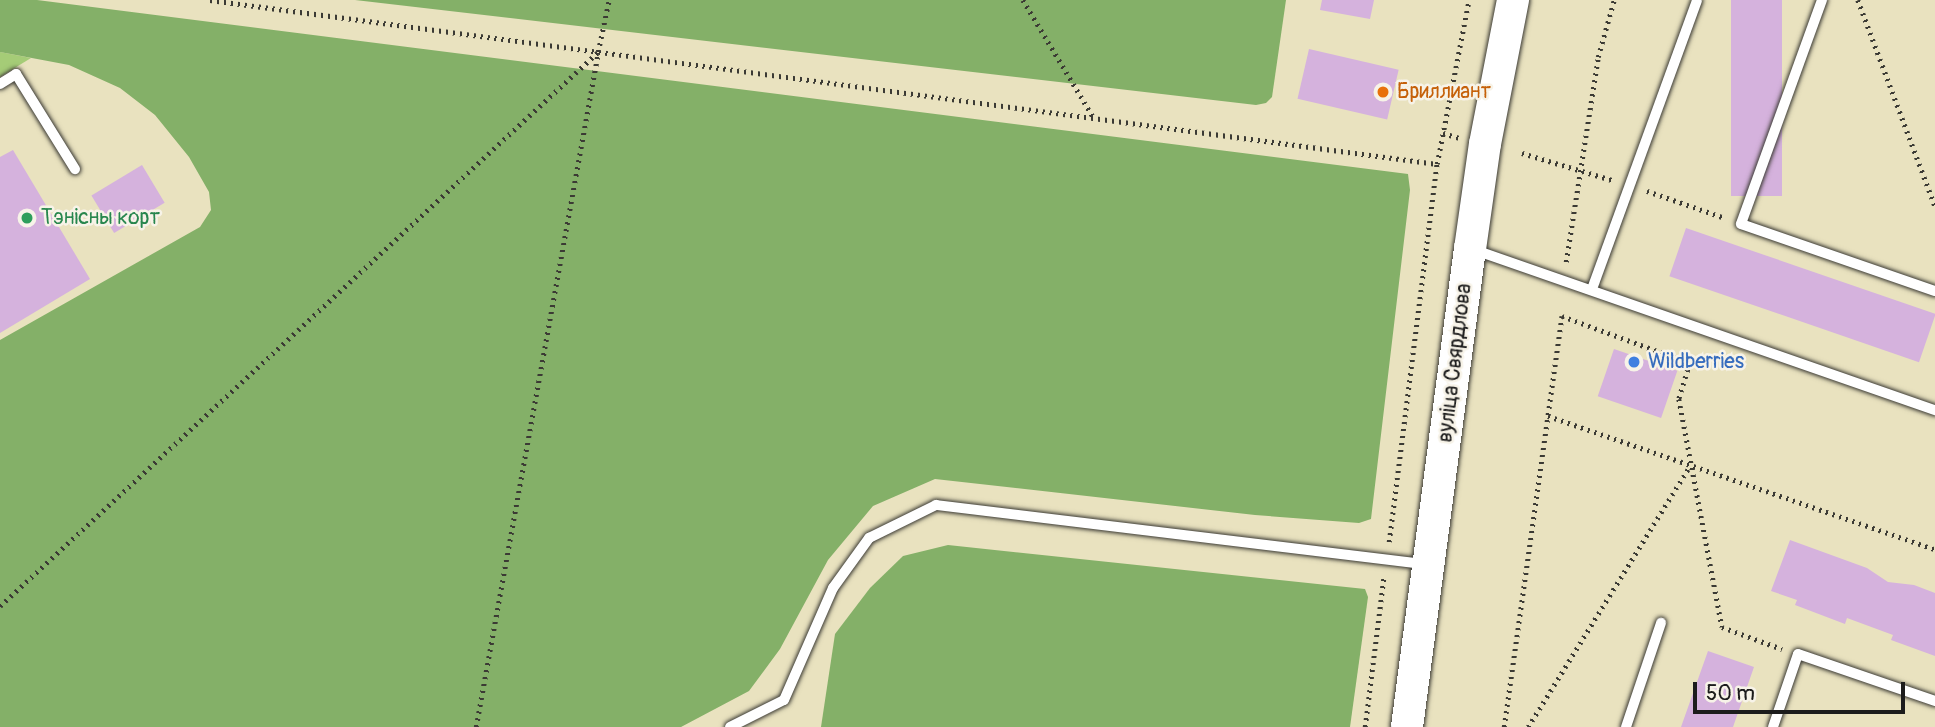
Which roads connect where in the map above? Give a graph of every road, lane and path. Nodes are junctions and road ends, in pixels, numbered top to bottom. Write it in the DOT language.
graph roads {
  1 [pos="210,0"];
  2 [pos="609,0"];
  3 [pos="1023,0"];
  4 [pos="1469,0"];
  5 [pos="1513,0"];
  6 [pos="1614,0"];
  7 [pos="1697,0"];
  8 [pos="1822,0"];
  9 [pos="1858,0"];
  10 [pos="598,52"];
  11 [pos="0,84"];
  12 [pos="1094,119"];
  13 [pos="1443,133"];
  14 [pos="1460,138"];
  15 [pos="1522,153"];
  16 [pos="1437,164"];
  17 [pos="75,169"];
  18 [pos="1579,170"];
  19 [pos="1631,186"];
  20 [pos="1935,206"];
  21 [pos="1741,224"];
  22 [pos="1470,249"];
  23 [pos="1565,266"];
  24 [pos="1592,289"];
  25 [pos="1935,291"];
  26 [pos="1934,406"];
  27 [pos="1548,416"];
  28 [pos="1691,465"];
  29 [pos="1935,549"];
  30 [pos="1386,559"];
  31 [pos="1429,564"];
  32 [pos="0,606"];
  33 [pos="1661,623"];
  34 [pos="1798,654"];
  35 [pos="1935,701"];
  36 [pos="476,727"];
  37 [pos="730,727"];
  38 [pos="1365,727"];
  39 [pos="1407,727"];
  40 [pos="1504,727"];
  41 [pos="1528,727"];
  42 [pos="1626,727"];
  43 [pos="1773,727"];
  1 -- 10 [label="path"];
  2 -- 10 [label="path"];
  3 -- 12 [label="path"];
  4 -- 13 [label="path"];
  5 -- 22 [label="main road, вуліца Свярдлова"];
  6 -- 18 [label="path"];
  7 -- 19 [label="lane"];
  8 -- 21 [label="lane"];
  9 -- 20 [label="path"];
  10 -- 12 [label="path"];
  10 -- 32 [label="path"];
  10 -- 36 [label="path"];
  11 -- 17 [label="lane"];
  12 -- 16 [label="path"];
  13 -- 14 [label="path"];
  13 -- 16 [label="path"];
  15 -- 18 [label="path"];
  16 -- 30 [label="path"];
  18 -- 19 [label="path"];
  18 -- 23 [label="path"];
  19 -- 21 [label="path"];
  19 -- 24 [label="lane"];
  21 -- 25 [label="lane"];
  22 -- 24 [label="lane"];
  22 -- 31 [label="main road, вуліца Свярдлова"];
  24 -- 26 [label="lane"];
  27 -- 28 [label="path"];
  27 -- 28 [label="path"];
  27 -- 40 [label="path"];
  28 -- 29 [label="path"];
  28 -- 34 [label="path"];
  28 -- 41 [label="path"];
  30 -- 31 [label="lane"];
  30 -- 37 [label="lane"];
  30 -- 38 [label="path"];
  31 -- 39 [label="main road, вуліца Свярдлова"];
  33 -- 42 [label="lane"];
  34 -- 35 [label="lane"];
  34 -- 43 [label="lane"];
}
